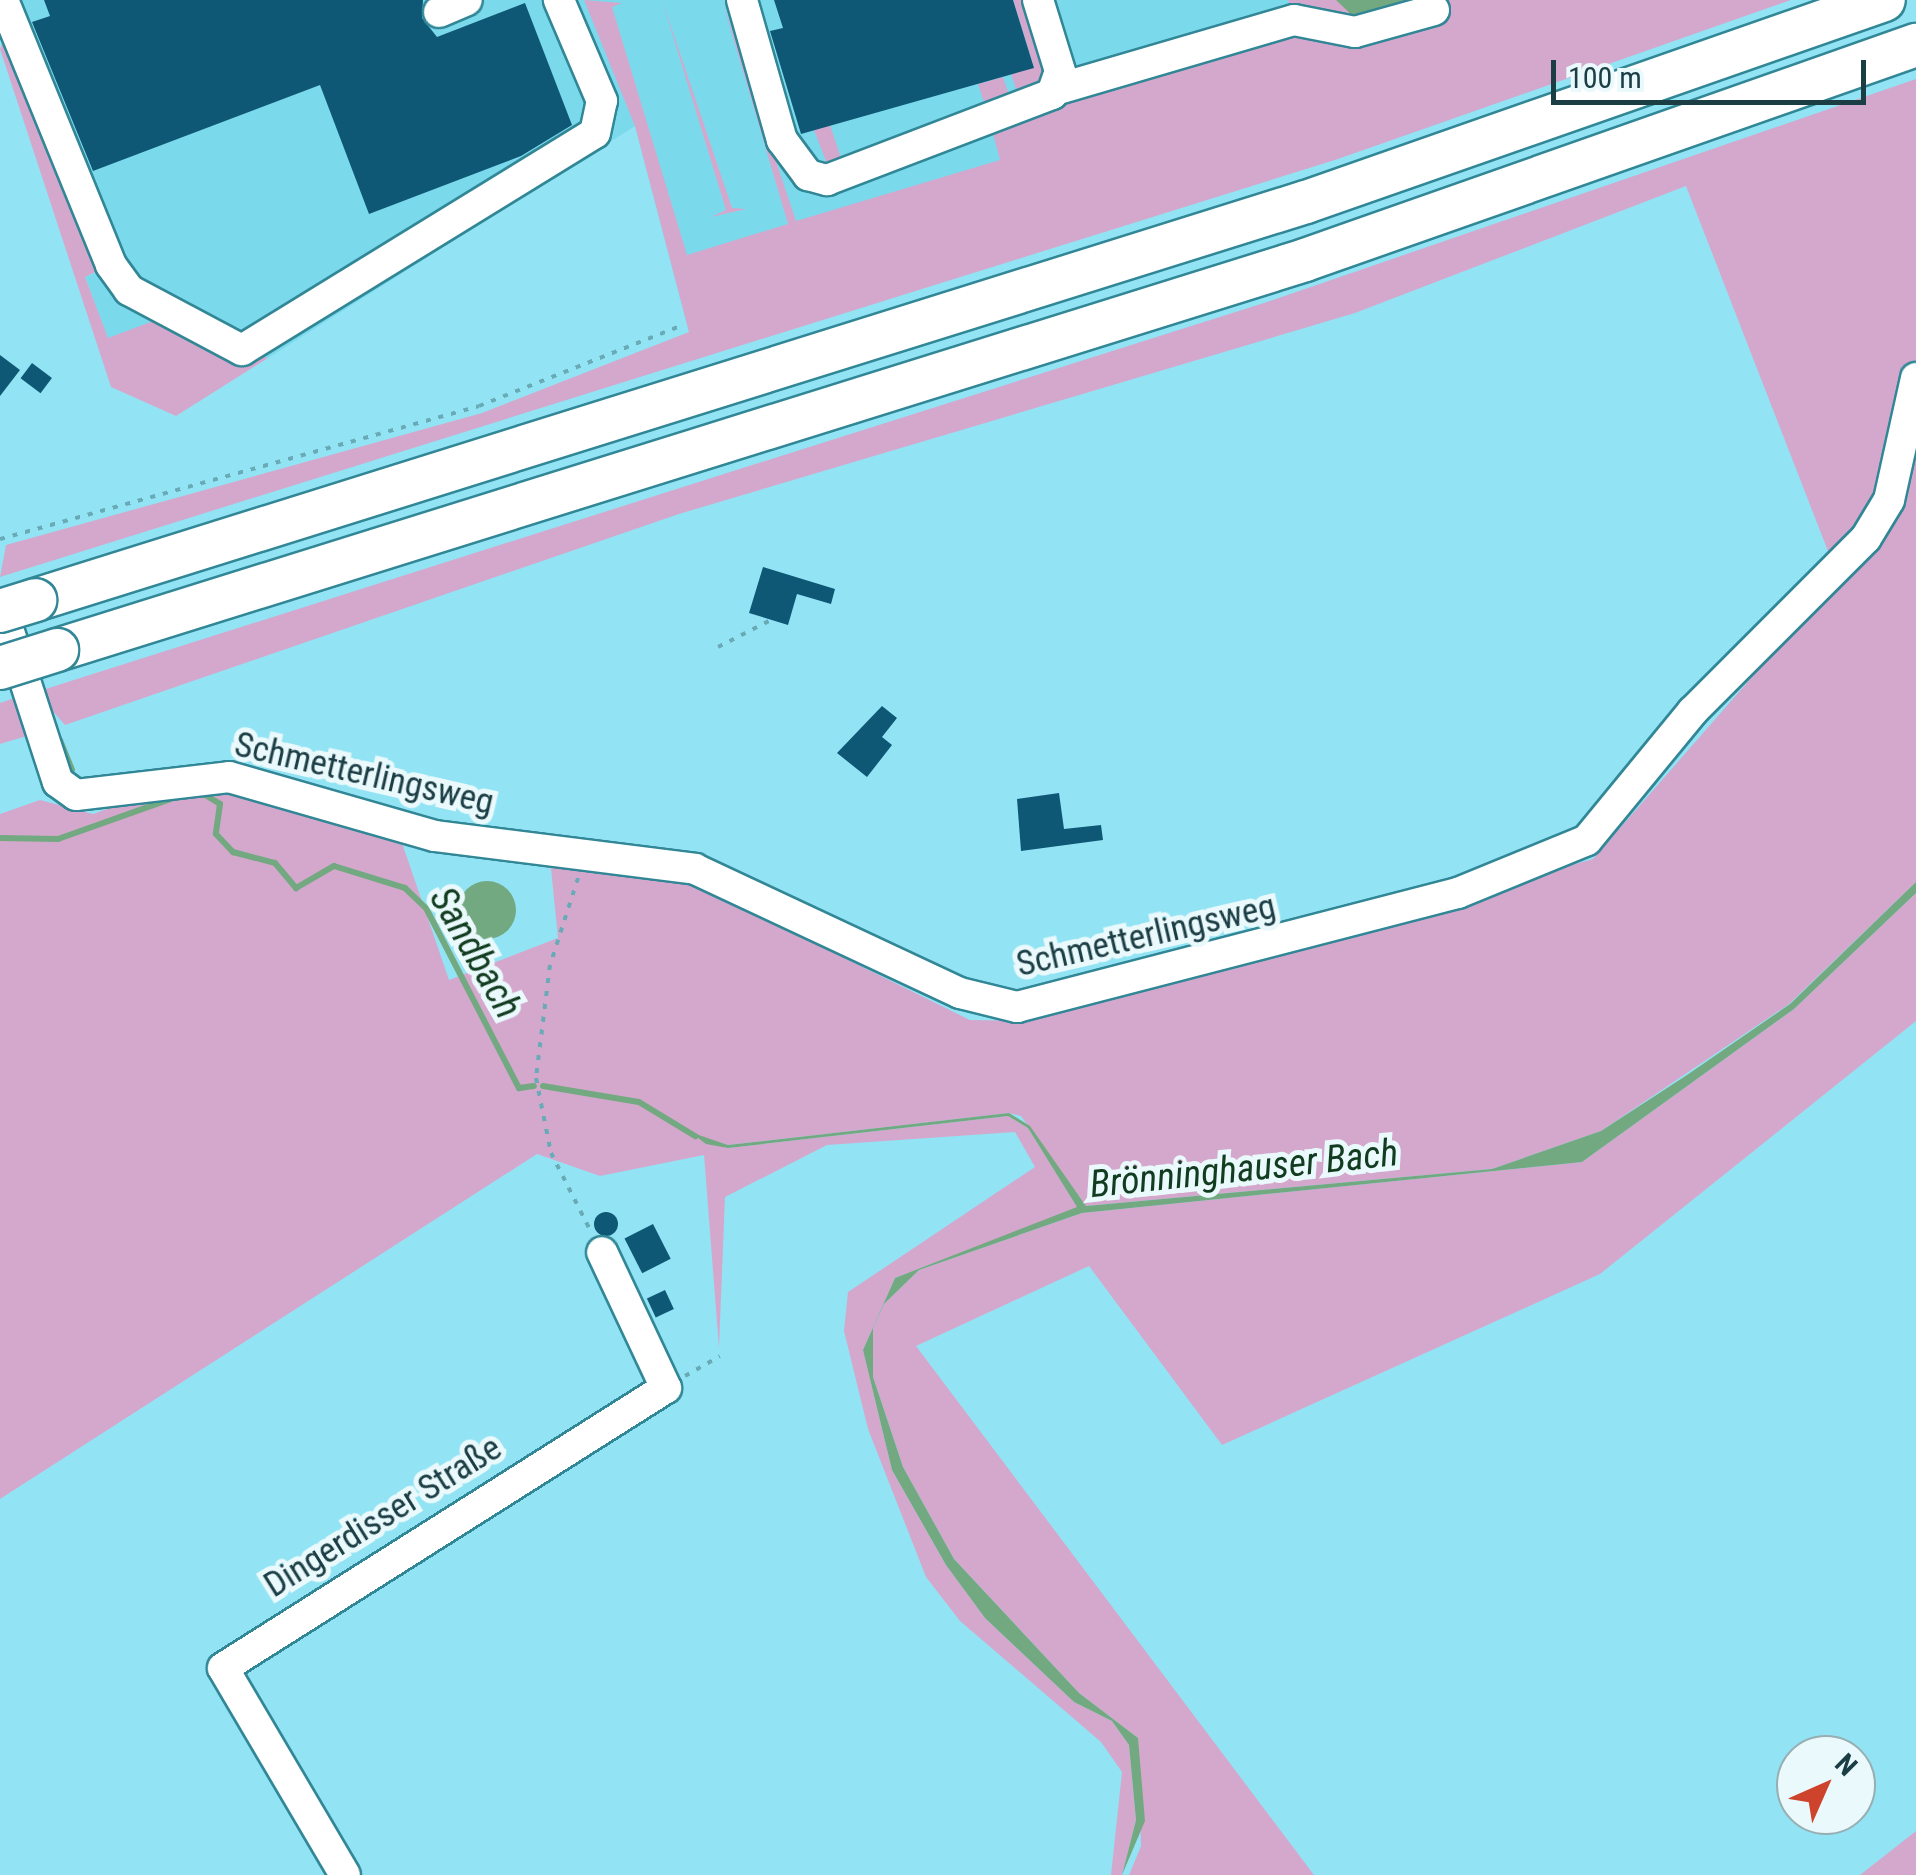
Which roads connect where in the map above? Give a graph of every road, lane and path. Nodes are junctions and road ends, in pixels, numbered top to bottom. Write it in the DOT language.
graph roads {
  1 [pos="3,0"];
  2 [pos="467,0"];
  3 [pos="560,0"];
  4 [pos="742,0"];
  5 [pos="1038,0"];
  6 [pos="1884,0"];
  7 [pos="1316,10"];
  8 [pos="1434,10"];
  9 [pos="439,12"];
  10 [pos="1916,45"];
  11 [pos="1058,89"];
  12 [pos="684,325"];
  13 [pos="1916,378"];
  14 [pos="0,539"];
  15 [pos="12,605"];
  16 [pos="768,621"];
  17 [pos="718,647"];
  18 [pos="0,668"];
  19 [pos="588,855"];
  20 [pos="602,1252"];
  21 [pos="720,1356"];
  22 [pos="666,1388"];
  23 [pos="345,1875"];
  1 -- 3 [label="street"];
  2 -- 9 [label="street"];
  4 -- 11 [label="street"];
  5 -- 11 [label="street"];
  6 -- 15 [label="highway"];
  7 -- 8 [label="street"];
  7 -- 11 [label="street"];
  10 -- 18 [label="highway, bridge"];
  12 -- 14 [label="path"];
  13 -- 19 [label="street, Schmetterlingsweg"];
  15 -- 19 [label="street, Schmetterlingsweg"];
  16 -- 17 [label="path"];
  19 -- 20 [label="path"];
  20 -- 22 [label="street"];
  21 -- 22 [label="path"];
  22 -- 23 [label="street, Dingerdisser Straße"];
}
